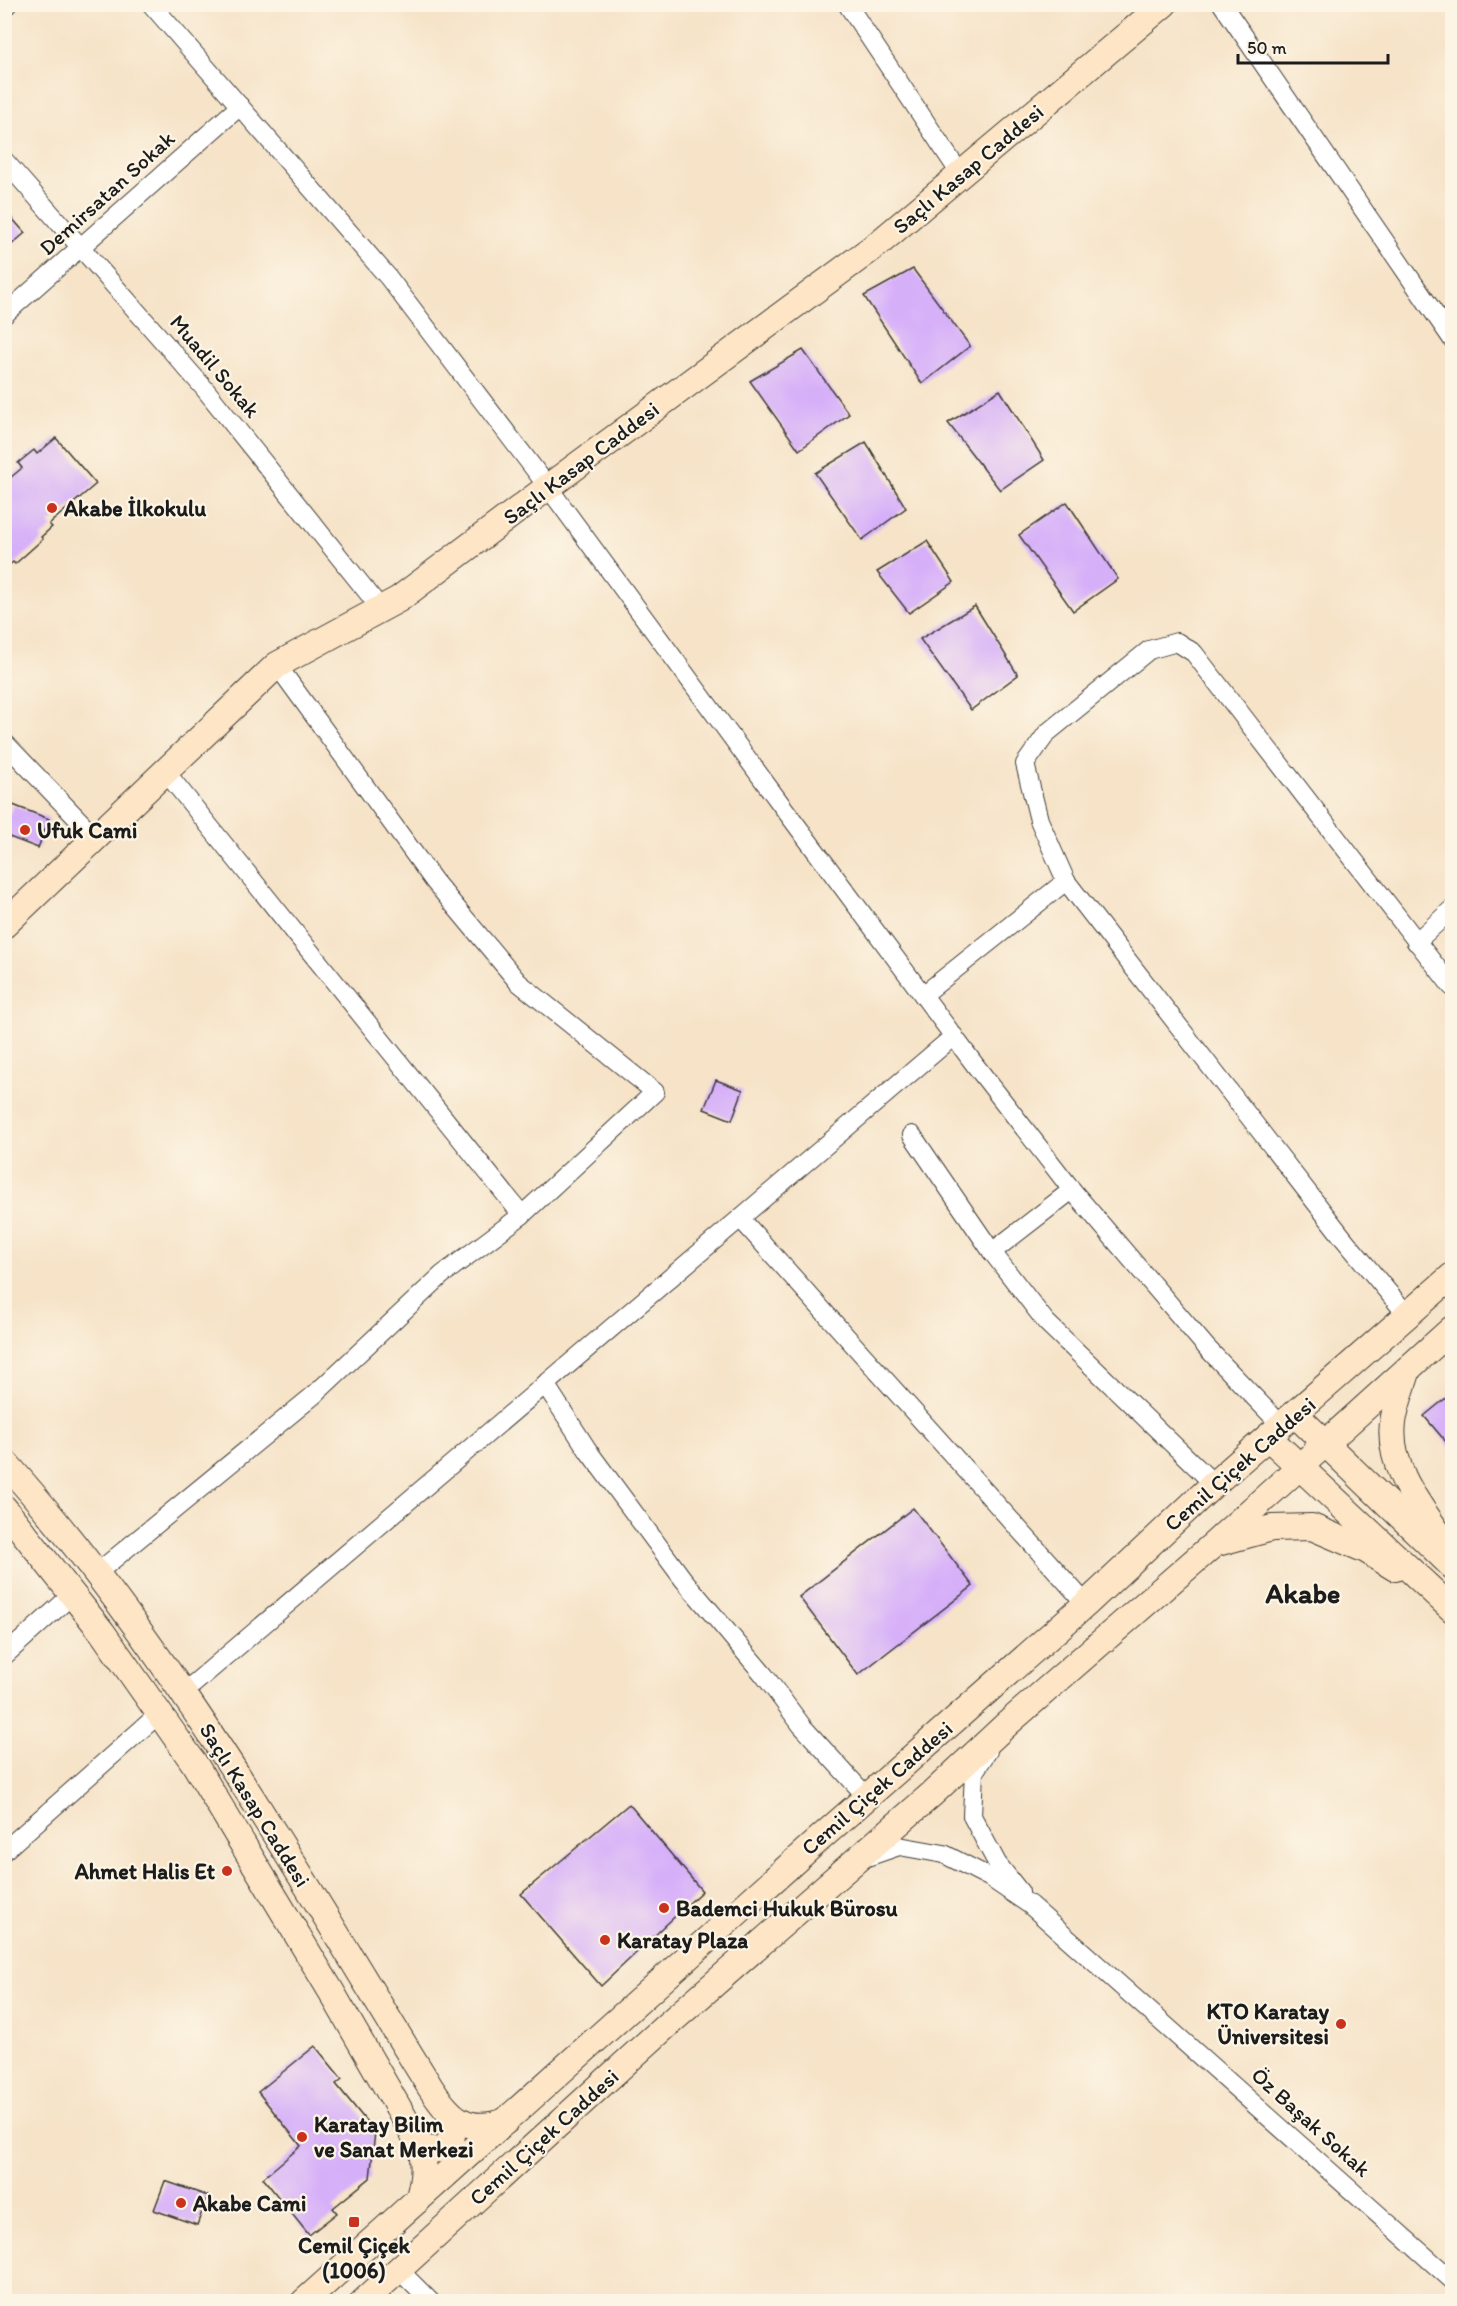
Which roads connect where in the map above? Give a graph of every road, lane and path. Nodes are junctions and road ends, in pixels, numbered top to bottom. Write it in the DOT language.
graph roads {
  1 [pos="8,4"];
  2 [pos="151,4"];
  3 [pos="847,4"];
  4 [pos="1164,4"];
  5 [pos="1222,4"];
  6 [pos="4,8"];
  7 [pos="240,106"];
  8 [pos="4,160"];
  9 [pos="961,175"];
  10 [pos="82,248"];
  11 [pos="4,315"];
  12 [pos="1452,339"];
  13 [pos="548,487"];
  14 [pos="381,609"];
  15 [pos="277,665"];
  16 [pos="4,742"];
  17 [pos="165,771"];
  18 [pos="95,837"];
  19 [pos="1066,881"];
  20 [pos="1452,909"];
  21 [pos="4,925"];
  22 [pos="1416,942"];
  23 [pos="1452,987"];
  24 [pos="923,994"];
  25 [pos="954,1036"];
  26 [pos="912,1135"];
  27 [pos="1072,1190"];
  28 [pos="522,1215"];
  29 [pos="740,1218"];
  30 [pos="992,1252"];
  31 [pos="1452,1276"];
  32 [pos="1408,1316"];
  33 [pos="1452,1329"];
  34 [pos="1409,1368"];
  35 [pos="545,1384"];
  36 [pos="1282,1426"];
  37 [pos="1324,1444"];
  38 [pos="4,1461"];
  39 [pos="1301,1466"];
  40 [pos="1214,1484"];
  41 [pos="4,1508"];
  42 [pos="1215,1544"];
  43 [pos="1452,1554"];
  44 [pos="1452,1566"];
  45 [pos="98,1572"];
  46 [pos="73,1594"];
  47 [pos="1444,1600"];
  48 [pos="1086,1604"];
  49 [pos="4,1656"];
  50 [pos="183,1693"];
  51 [pos="160,1713"];
  52 [pos="1007,1724"];
  53 [pos="867,1797"];
  54 [pos="4,1851"];
  55 [pos="852,1862"];
  56 [pos="1030,1905"];
  57 [pos="449,2114"];
  58 [pos="506,2121"];
  59 [pos="421,2147"];
  60 [pos="418,2200"];
  61 [pos="398,2269"];
  62 [pos="1452,2280"];
  63 [pos="304,2301"];
  64 [pos="363,2301"];
  65 [pos="431,2301"];
  1 -- 6 [label="street"];
  2 -- 7 [label="street"];
  3 -- 9 [label="street"];
  4 -- 9 [label="street, Saçlı Kasap Caddesi"];
  5 -- 12 [label="street"];
  7 -- 10 [label="street, Demirsatan Sokak"];
  7 -- 13 [label="street"];
  8 -- 10 [label="street, Muadil Sokak"];
  9 -- 13 [label="street, Saçlı Kasap Caddesi"];
  10 -- 11 [label="street, Demirsatan Sokak"];
  10 -- 14 [label="street, Muadil Sokak"];
  13 -- 14 [label="street, Saçlı Kasap Caddesi"];
  13 -- 24 [label="street"];
  14 -- 15 [label="street, Saçlı Kasap Caddesi"];
  15 -- 17 [label="street, Saçlı Kasap Caddesi"];
  15 -- 28 [label="street"];
  16 -- 18 [label="street"];
  17 -- 18 [label="street, Saçlı Kasap Caddesi"];
  17 -- 28 [label="street"];
  18 -- 21 [label="street, Saçlı Kasap Caddesi"];
  19 -- 22 [label="street"];
  19 -- 24 [label="street"];
  19 -- 32 [label="street"];
  20 -- 22 [label="street"];
  22 -- 23 [label="street"];
  24 -- 25 [label="street"];
  25 -- 27 [label="street"];
  25 -- 29 [label="street"];
  26 -- 30 [label="street"];
  27 -- 30 [label="street"];
  27 -- 36 [label="street"];
  28 -- 45 [label="street"];
  29 -- 35 [label="street"];
  29 -- 48 [label="street"];
  30 -- 40 [label="street"];
  31 -- 32 [label="street, Cemil Çiçek Caddesi"];
  32 -- 36 [label="street, Cemil Çiçek Caddesi"];
  33 -- 34 [label="street, Cemil Çiçek Caddesi"];
  34 -- 37 [label="street, Cemil Çiçek Caddesi"];
  34 -- 43 [label="street"];
  35 -- 50 [label="street"];
  35 -- 53 [label="street"];
  36 -- 37 [label="street"];
  36 -- 39 [label="street"];
  36 -- 40 [label="street, Cemil Çiçek Caddesi"];
  37 -- 39 [label="street, Cemil Çiçek Caddesi"];
  37 -- 44 [label="street"];
  38 -- 45 [label="street, Saçlı Kasap Caddesi"];
  39 -- 42 [label="street, Cemil Çiçek Caddesi"];
  39 -- 47 [label="street"];
  40 -- 48 [label="street, Cemil Çiçek Caddesi"];
  41 -- 46 [label="street, Saçlı Kasap Caddesi"];
  42 -- 47 [label="street"];
  42 -- 52 [label="street, Cemil Çiçek Caddesi"];
  45 -- 50 [label="street, Saçlı Kasap Caddesi"];
  46 -- 49 [label="street"];
  46 -- 51 [label="street, Saçlı Kasap Caddesi"];
  48 -- 53 [label="street, Cemil Çiçek Caddesi"];
  50 -- 57 [label="street, Saçlı Kasap Caddesi"];
  51 -- 54 [label="street"];
  51 -- 59 [label="street, Saçlı Kasap Caddesi"];
  52 -- 55 [label="street, Cemil Çiçek Caddesi"];
  52 -- 56 [label="street"];
  53 -- 58 [label="street, Cemil Çiçek Caddesi"];
  55 -- 56 [label="street"];
  55 -- 61 [label="street, Cemil Çiçek Caddesi"];
  56 -- 62 [label="street, Öz Başak Sokak"];
  57 -- 58 [label="street"];
  57 -- 59 [label="street"];
  58 -- 60 [label="street, Cemil Çiçek Caddesi"];
  59 -- 60 [label="street, Saçlı Kasap Caddesi"];
  60 -- 63 [label="street, Cemil Çiçek Caddesi"];
  61 -- 64 [label="street, Cemil Çiçek Caddesi"];
  61 -- 65 [label="street"];
}
